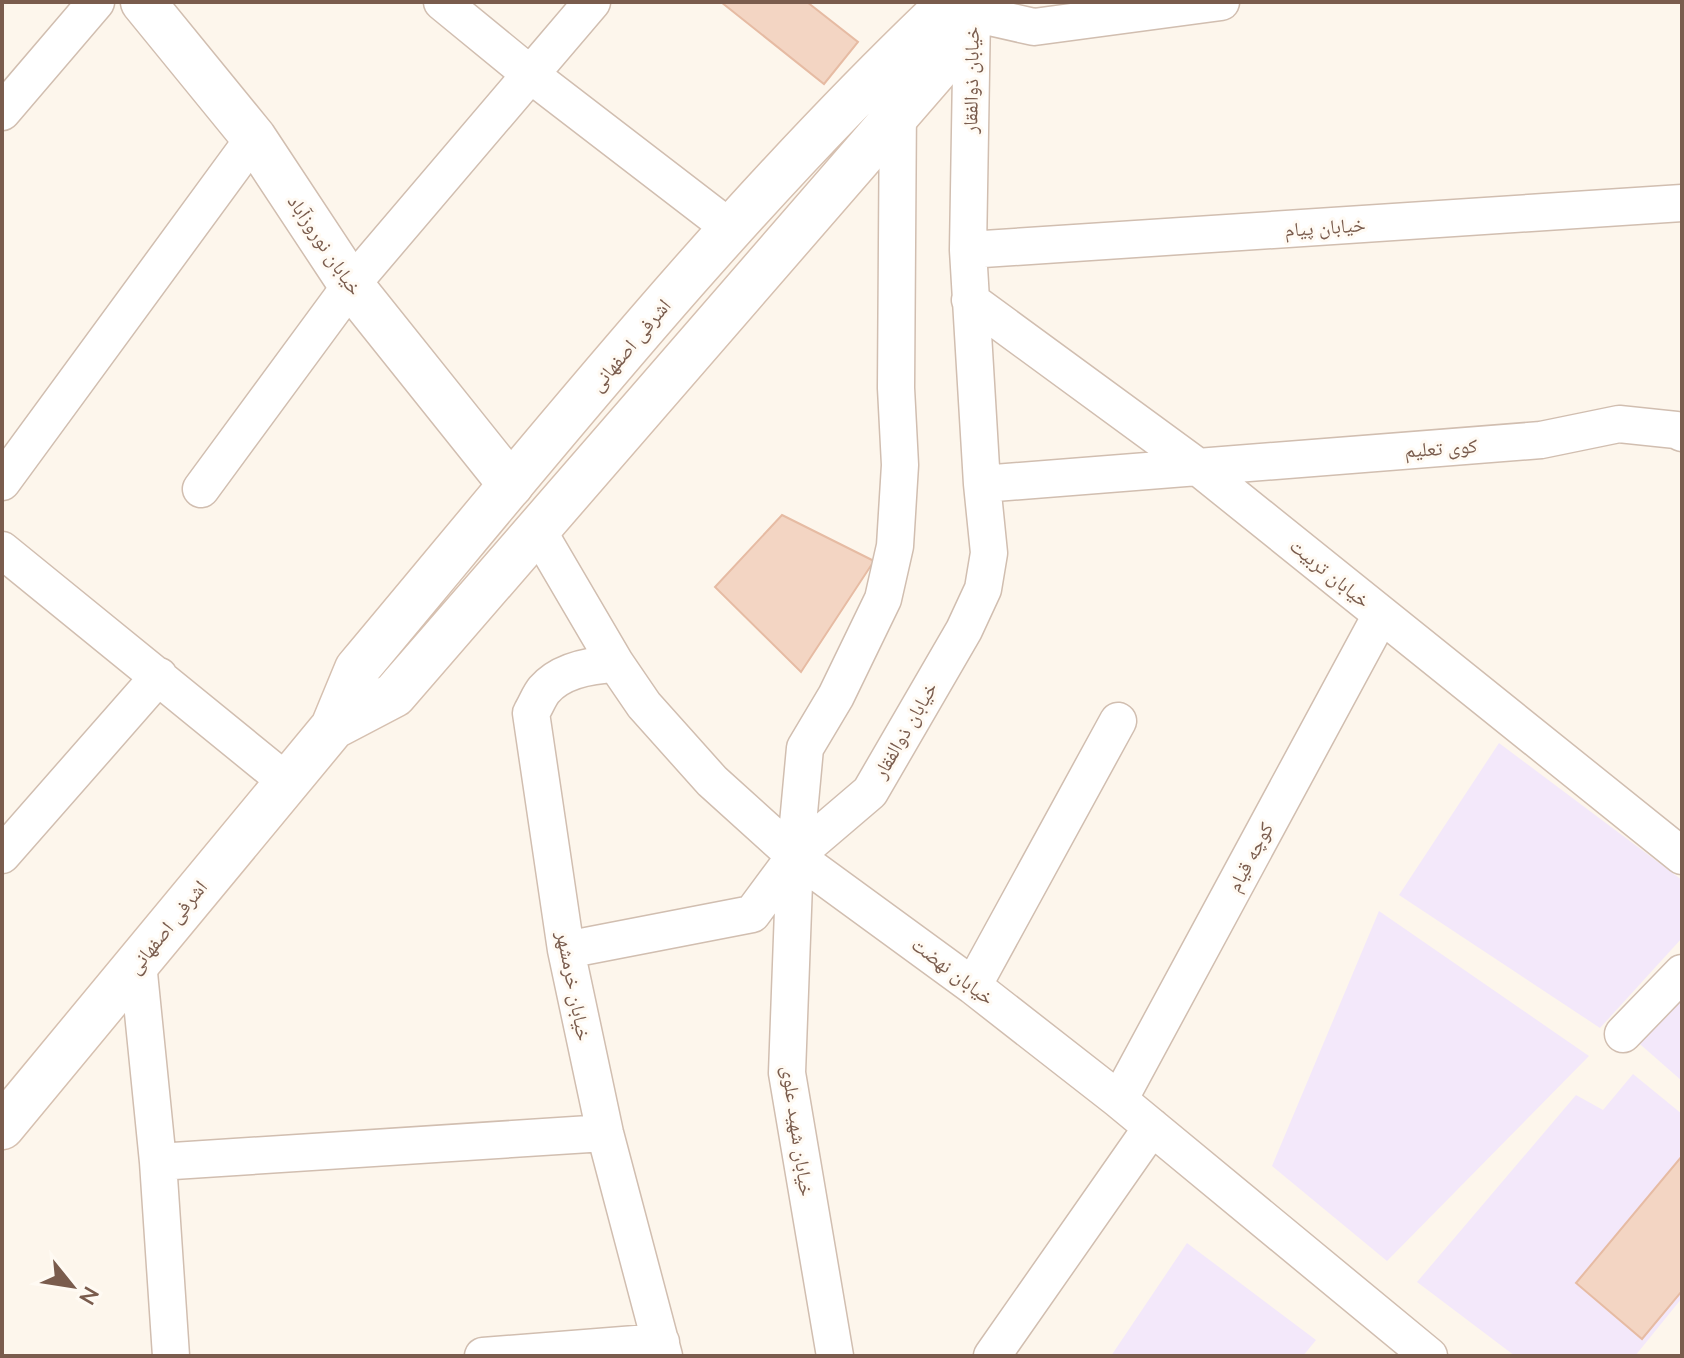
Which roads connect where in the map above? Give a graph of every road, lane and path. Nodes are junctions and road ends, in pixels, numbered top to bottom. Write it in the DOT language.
graph roads {
  1 [pos="96,2"];
  2 [pos="143,2"];
  3 [pos="442,2"];
  4 [pos="592,2"];
  5 [pos="899,2"];
  6 [pos="1221,2"];
  7 [pos="975,6"];
  8 [pos="899,51"];
  9 [pos="531,75"];
  10 [pos="2,112"];
  11 [pos="897,116"];
  12 [pos="254,138"];
  13 [pos="1682,203"];
  14 [pos="730,228"];
  15 [pos="968,250"];
  16 [pos="351,285"];
  17 [pos="970,300"];
  18 [pos="1682,433"];
  19 [pos="1198,467"];
  20 [pos="2,482"];
  21 [pos="982,484"];
  22 [pos="511,485"];
  23 [pos="201,489"];
  24 [pos="538,531"];
  25 [pos="2,550"];
  26 [pos="1381,615"];
  27 [pos="616,664"];
  28 [pos="159,676"];
  29 [pos="1118,721"];
  30 [pos="333,727"];
  31 [pos="287,782"];
  32 [pos="2,855"];
  33 [pos="795,856"];
  34 [pos="1682,856"];
  35 [pos="566,950"];
  36 [pos="138,963"];
  37 [pos="1682,973"];
  38 [pos="973,986"];
  39 [pos="1623,1034"];
  40 [pos="1119,1100"];
  41 [pos="2,1127"];
  42 [pos="1152,1127"];
  43 [pos="605,1133"];
  44 [pos="158,1162"];
  45 [pos="662,1349"];
  46 [pos="171,1356"];
  47 [pos="483,1356"];
  48 [pos="835,1356"];
  49 [pos="992,1356"];
  50 [pos="1429,1356"];
  1 -- 10 [label="street"];
  2 -- 12 [label="main road, خیابان نوروزآباد"];
  3 -- 9 [label="street"];
  4 -- 9 [label="street"];
  5 -- 8 [label="main road"];
  6 -- 7 [label="street"];
  7 -- 8 [label="main road, اشرفی اصفهانی"];
  7 -- 11 [label="main road, اشرفی اصفهانی"];
  7 -- 15 [label="street, خیابان ذوالفقار"];
  8 -- 11 [label="street"];
  8 -- 14 [label="main road, اشرفی اصفهانی"];
  9 -- 14 [label="street"];
  9 -- 16 [label="street"];
  11 -- 24 [label="main road, اشرفی اصفهانی"];
  11 -- 33 [label="street"];
  12 -- 16 [label="main road, خیابان نوروزآباد"];
  12 -- 20 [label="street"];
  13 -- 15 [label="street, خیابان پیام"];
  14 -- 22 [label="main road, اشرفی اصفهانی"];
  15 -- 17 [label="street, خیابان ذوالفقار"];
  16 -- 22 [label="main road, خیابان نوروزآباد"];
  16 -- 23 [label="street"];
  17 -- 19 [label="street, خیابان تربیت"];
  17 -- 21 [label="street, خیابان ذوالفقار"];
  18 -- 19 [label="street, کوی تعلیم"];
  19 -- 21 [label="street, کوی تعلیم"];
  19 -- 26 [label="street, خیابان تربیت"];
  21 -- 33 [label="street, خیابان ذوالفقار"];
  22 -- 30 [label="main road, اشرفی اصفهانی"];
  24 -- 27 [label="street, خیابان نهضت"];
  24 -- 30 [label="main road, اشرفی اصفهانی"];
  25 -- 28 [label="street"];
  26 -- 34 [label="street, خیابان تربیت"];
  26 -- 40 [label="street, کوچه قیام"];
  27 -- 33 [label="street, خیابان نهضت"];
  27 -- 35 [label="street, خیابان خرمشهر"];
  28 -- 31 [label="street"];
  28 -- 32 [label="street"];
  29 -- 38 [label="street"];
  30 -- 31 [label="main road, اشرفی اصفهانی"];
  31 -- 36 [label="main road, اشرفی اصفهانی"];
  33 -- 35 [label="street, خیابان ذوالفقار"];
  33 -- 38 [label="street, خیابان نهضت"];
  33 -- 48 [label="street, خیابان شهید علوی"];
  35 -- 43 [label="street, خیابان خرمشهر"];
  36 -- 41 [label="main road, اشرفی اصفهانی"];
  36 -- 44 [label="street"];
  37 -- 39 [label="street"];
  38 -- 40 [label="street, خیابان نهضت"];
  40 -- 42 [label="street, خیابان نهضت"];
  42 -- 49 [label="street"];
  42 -- 50 [label="street, خیابان نهضت"];
  43 -- 44 [label="street"];
  43 -- 45 [label="street, خیابان خرمشهر"];
  44 -- 46 [label="street"];
  45 -- 47 [label="street"];
}
